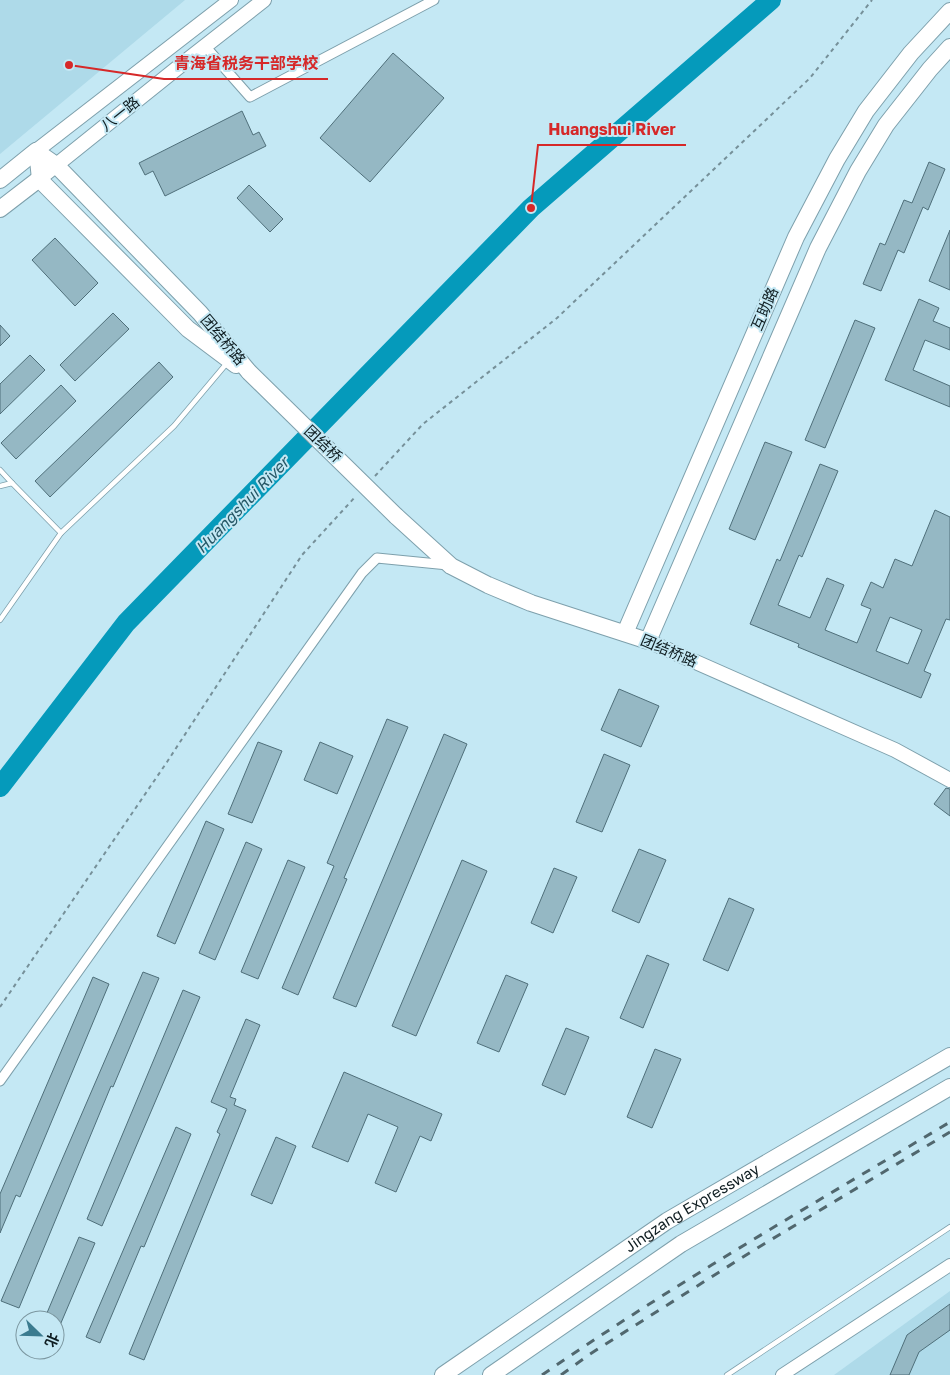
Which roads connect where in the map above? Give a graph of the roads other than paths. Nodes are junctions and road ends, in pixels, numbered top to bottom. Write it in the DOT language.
graph roads {
  1 [pos="231,0"];
  2 [pos="264,0"];
  3 [pos="434,0"];
  4 [pos="950,11"];
  5 [pos="205,46"];
  6 [pos="950,47"];
  7 [pos="36,151"];
  8 [pos="56,165"];
  9 [pos="39,179"];
  10 [pos="0,180"];
  11 [pos="0,209"];
  12 [pos="229,360"];
  13 [pos="249,372"];
  14 [pos="0,470"];
  15 [pos="12,484"];
  16 [pos="0,486"];
  17 [pos="396,516"];
  18 [pos="61,533"];
  19 [pos="451,566"];
  20 [pos="0,620"];
  21 [pos="625,633"];
  22 [pos="648,641"];
  23 [pos="950,780"];
  24 [pos="950,1056"];
  25 [pos="0,1081"];
  26 [pos="950,1087"];
  27 [pos="950,1227"];
  28 [pos="950,1265"];
  29 [pos="443,1375"];
  30 [pos="491,1375"];
  31 [pos="727,1375"];
  32 [pos="782,1375"];
  1 -- 7 [label="main road, 八一路"];
  2 -- 5 [label="main road, 八一路"];
  3 -- 5 [label="street"];
  4 -- 21 [label="highway, 互助路"];
  5 -- 8 [label="main road, 八一路"];
  6 -- 22 [label="highway, 互助路"];
  7 -- 8 [label="highway, 团结桥路"];
  7 -- 9 [label="main road"];
  7 -- 10 [label="highway, 八一路"];
  8 -- 9 [label="main road, 八一路"];
  8 -- 13 [label="highway, 团结桥路"];
  9 -- 11 [label="highway, 八一路"];
  9 -- 12 [label="highway, 团结桥路"];
  12 -- 13 [label="highway, 团结桥路"];
  12 -- 18 [label="lane"];
  13 -- 17 [label="highway, 团结桥, bridge"];
  14 -- 15 [label="lane"];
  15 -- 16 [label="lane"];
  15 -- 18 [label="lane"];
  17 -- 19 [label="highway, 团结桥路"];
  18 -- 20 [label="lane"];
  19 -- 21 [label="highway, 团结桥路"];
  19 -- 25 [label="street"];
  21 -- 22 [label="highway, 团结桥路"];
  22 -- 23 [label="main road, 团结桥路"];
  24 -- 29 [label="highway, Jingzang Expressway"];
  26 -- 30 [label="highway, Jingzang Expressway"];
  27 -- 31 [label="lane"];
  28 -- 32 [label="street"];
}
